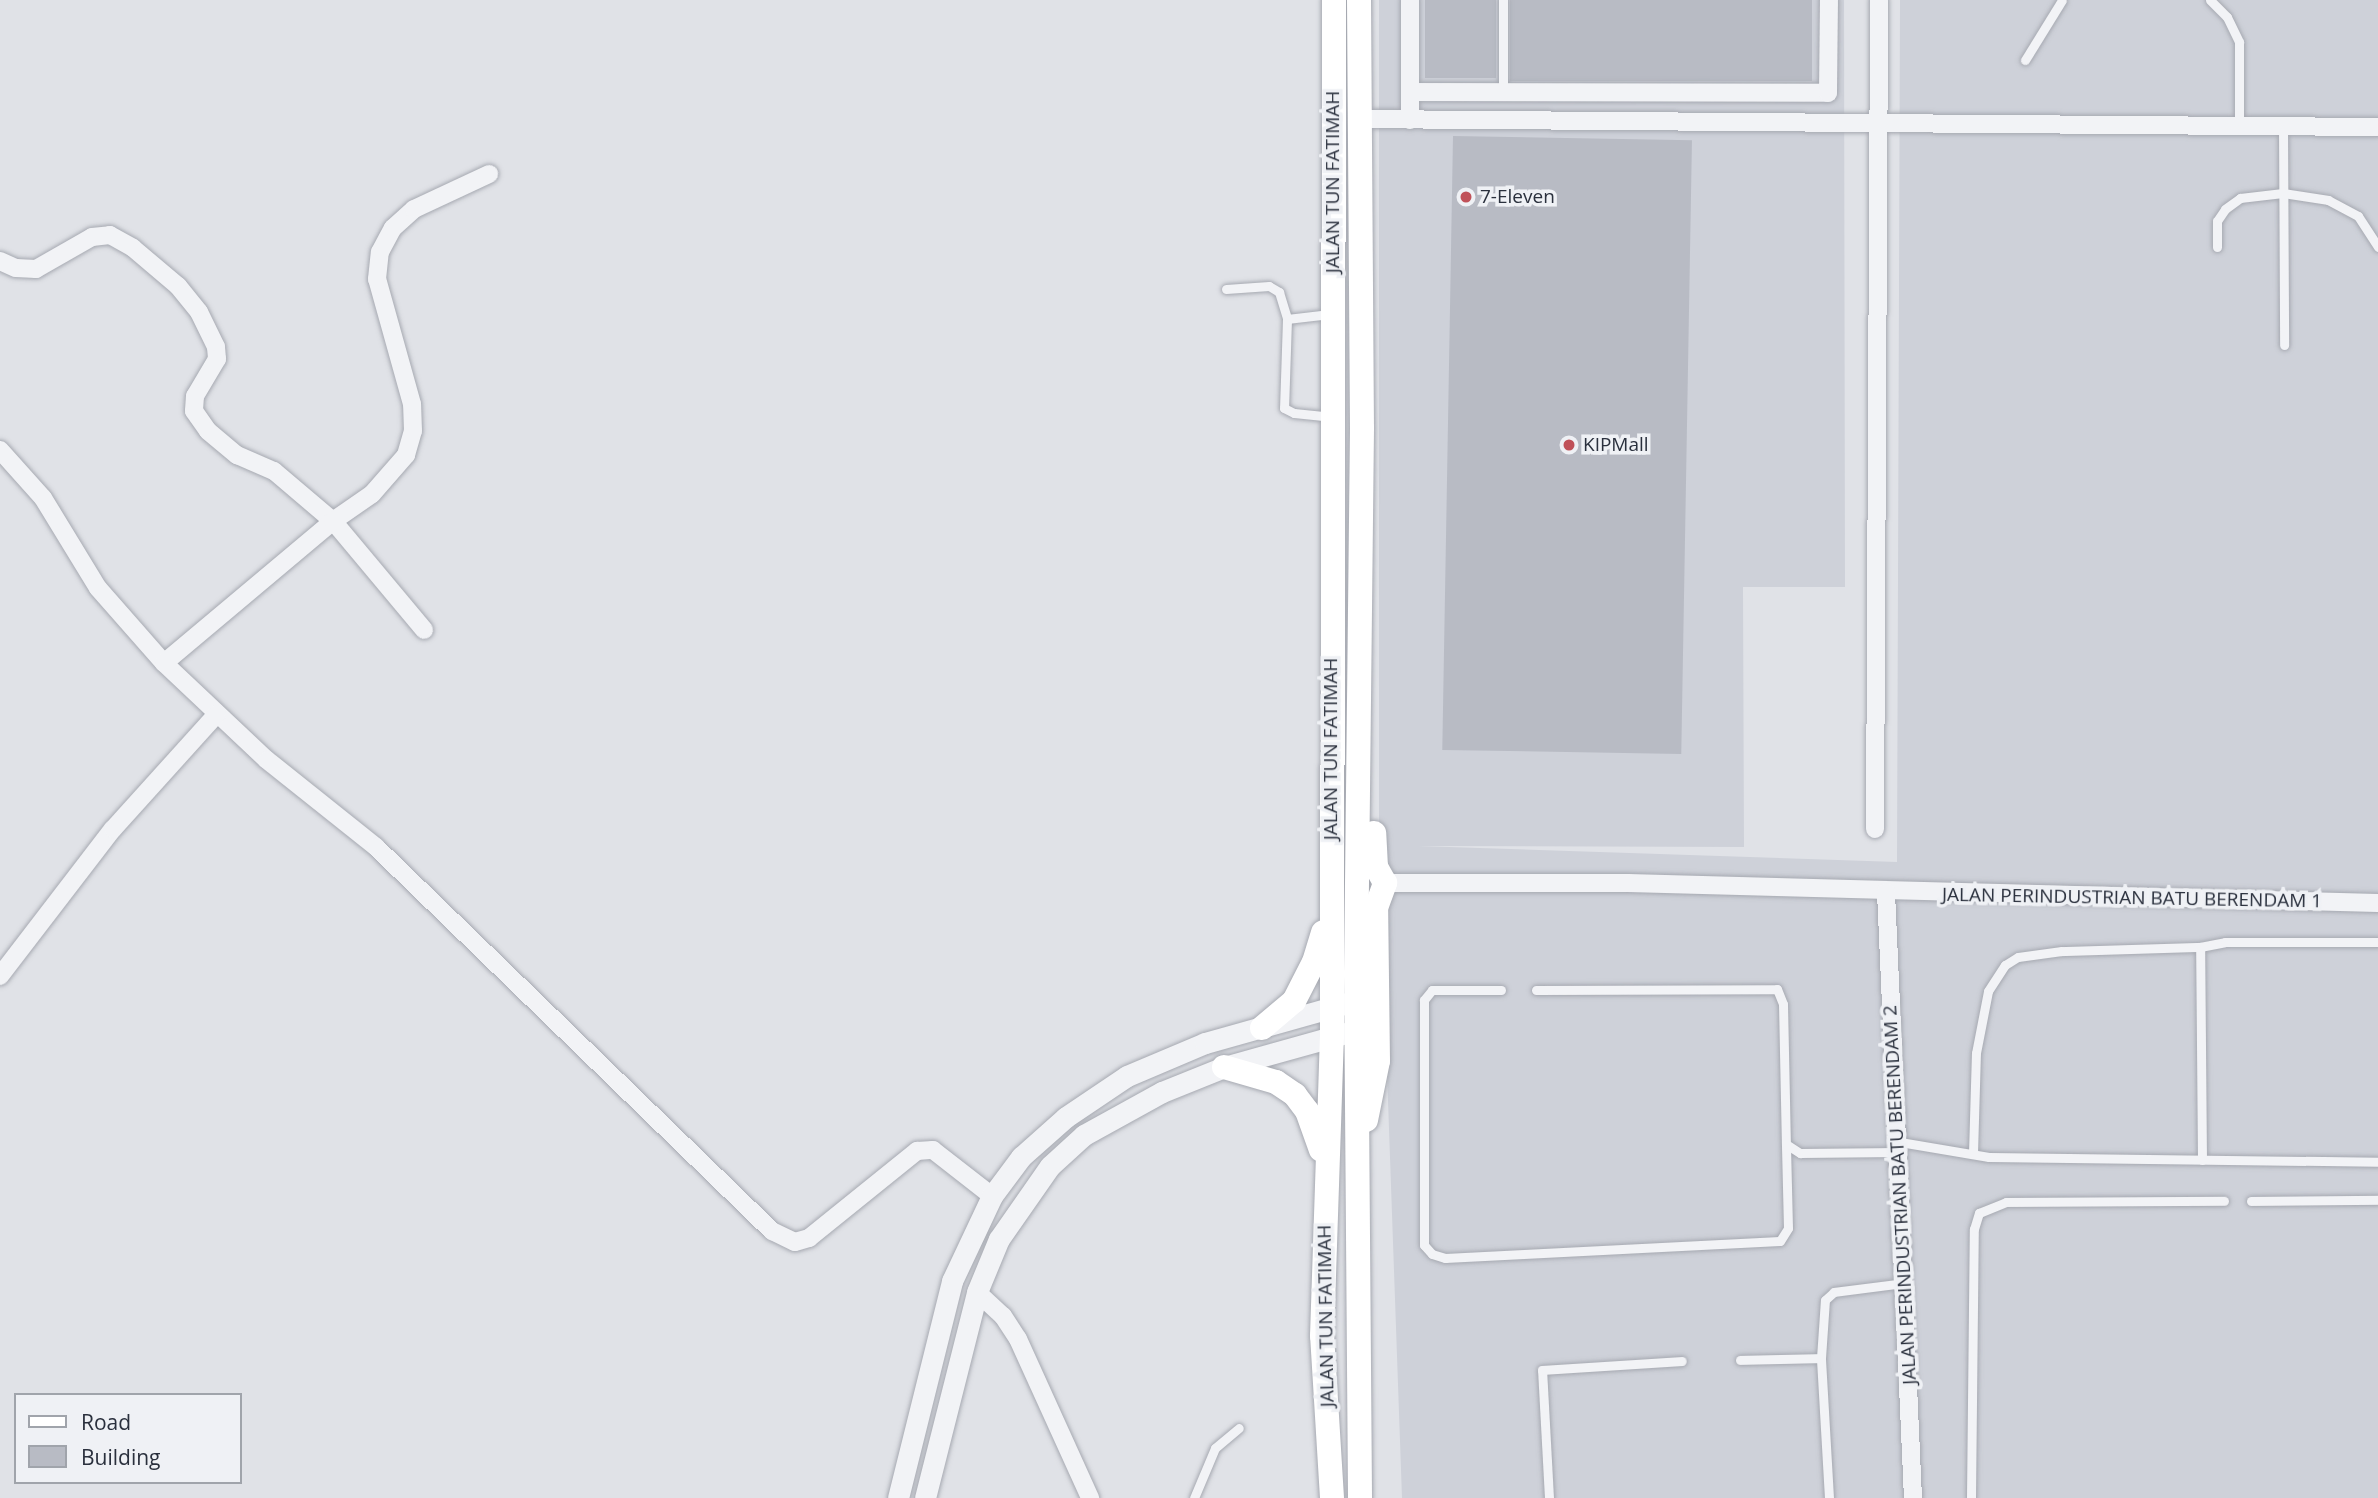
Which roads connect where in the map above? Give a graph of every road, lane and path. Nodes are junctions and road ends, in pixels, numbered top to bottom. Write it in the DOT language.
graph roads {
  1 [pos="1334,0"];
  2 [pos="1359,0"];
  3 [pos="1410,0"];
  4 [pos="1503,0"];
  5 [pos="1829,0"];
  6 [pos="1879,0"];
  7 [pos="2062,0"];
  8 [pos="2210,0"];
  9 [pos="2025,60"];
  10 [pos="1410,92"];
  11 [pos="1503,92"];
  12 [pos="1359,119"];
  13 [pos="1409,120"];
  14 [pos="1879,123"];
  15 [pos="2239,126"];
  16 [pos="2283,126"];
  17 [pos="2378,127"];
  18 [pos="489,174"];
  19 [pos="2283,193"];
  20 [pos="2217,247"];
  21 [pos="2378,247"];
  22 [pos="0,261"];
  23 [pos="1226,289"];
  24 [pos="1333,314"];
  25 [pos="1287,318"];
  26 [pos="2284,345"];
  27 [pos="1335,418"];
  28 [pos="0,450"];
  29 [pos="333,521"];
  30 [pos="424,630"];
  31 [pos="164,663"];
  32 [pos="217,714"];
  33 [pos="1361,808"];
  34 [pos="1875,829"];
  35 [pos="1385,883"];
  36 [pos="1886,892"];
  37 [pos="1332,894"];
  38 [pos="2378,903"];
  39 [pos="2378,942"];
  40 [pos="2200,947"];
  41 [pos="0,975"];
  42 [pos="1536,989"];
  43 [pos="1501,990"];
  44 [pos="1356,1001"];
  45 [pos="1331,1007"];
  46 [pos="1262,1028"];
  47 [pos="1356,1031"];
  48 [pos="1332,1036"];
  49 [pos="1224,1067"];
  50 [pos="1358,1136"];
  51 [pos="1786,1144"];
  52 [pos="1900,1147"];
  53 [pos="1973,1153"];
  54 [pos="2202,1160"];
  55 [pos="2378,1162"];
  56 [pos="1325,1167"];
  57 [pos="992,1196"];
  58 [pos="2378,1200"];
  59 [pos="2224,1201"];
  60 [pos="2251,1201"];
  61 [pos="1904,1283"];
  62 [pos="976,1292"];
  63 [pos="1821,1358"];
  64 [pos="1740,1360"];
  65 [pos="1682,1361"];
  66 [pos="1239,1428"];
  67 [pos="898,1498"];
  68 [pos="925,1498"];
  69 [pos="1090,1498"];
  70 [pos="1195,1498"];
  71 [pos="1332,1498"];
  72 [pos="1360,1498"];
  73 [pos="1549,1498"];
  74 [pos="1829,1498"];
  75 [pos="1913,1498"];
  76 [pos="1971,1498"];
  1 -- 24 [label="main road, JALAN TUN FATIMAH"];
  2 -- 12 [label="main road, JALAN TUN FATIMAH"];
  3 -- 10 [label="street"];
  4 -- 11 [label="lane"];
  5 -- 11 [label="street"];
  6 -- 14 [label="street"];
  7 -- 9 [label="lane"];
  8 -- 15 [label="lane"];
  10 -- 11 [label="street"];
  10 -- 13 [label="street"];
  12 -- 13 [label="street"];
  12 -- 33 [label="main road, JALAN TUN FATIMAH"];
  13 -- 14 [label="street"];
  14 -- 15 [label="street"];
  14 -- 34 [label="street"];
  15 -- 16 [label="street"];
  16 -- 17 [label="street"];
  16 -- 19 [label="lane"];
  18 -- 29 [label="street"];
  19 -- 20 [label="lane"];
  19 -- 21 [label="lane"];
  19 -- 26 [label="lane"];
  22 -- 29 [label="street"];
  23 -- 25 [label="lane"];
  24 -- 25 [label="lane"];
  24 -- 27 [label="main road, JALAN TUN FATIMAH"];
  25 -- 27 [label="lane"];
  27 -- 37 [label="main road, JALAN TUN FATIMAH"];
  28 -- 31 [label="street"];
  29 -- 30 [label="street"];
  29 -- 31 [label="street"];
  31 -- 32 [label="street"];
  32 -- 41 [label="street"];
  32 -- 57 [label="street"];
  33 -- 35 [label="main road"];
  33 -- 44 [label="main road, JALAN TUN FATIMAH"];
  35 -- 36 [label="street, JALAN PERINDUSTRIAN BATU BERENDAM 1"];
  35 -- 50 [label="main road"];
  36 -- 38 [label="street, JALAN PERINDUSTRIAN BATU BERENDAM 1"];
  36 -- 52 [label="street, JALAN PERINDUSTRIAN BATU BERENDAM 2"];
  37 -- 45 [label="main road, JALAN TUN FATIMAH"];
  37 -- 46 [label="main road"];
  39 -- 40 [label="lane"];
  40 -- 53 [label="lane"];
  40 -- 54 [label="lane"];
  42 -- 51 [label="lane"];
  43 -- 51 [label="lane"];
  44 -- 45 [label="street"];
  44 -- 47 [label="main road, JALAN TUN FATIMAH"];
  45 -- 46 [label="street"];
  45 -- 48 [label="main road, JALAN TUN FATIMAH"];
  46 -- 57 [label="street"];
  47 -- 48 [label="street"];
  47 -- 50 [label="main road, JALAN TUN FATIMAH"];
  48 -- 49 [label="street"];
  48 -- 56 [label="main road, JALAN TUN FATIMAH"];
  49 -- 56 [label="main road"];
  49 -- 62 [label="street"];
  50 -- 72 [label="main road, JALAN TUN FATIMAH"];
  51 -- 52 [label="lane"];
  52 -- 53 [label="lane"];
  52 -- 61 [label="street, JALAN PERINDUSTRIAN BATU BERENDAM 2"];
  53 -- 54 [label="lane"];
  54 -- 55 [label="lane"];
  56 -- 71 [label="main road, JALAN TUN FATIMAH"];
  57 -- 67 [label="street"];
  58 -- 60 [label="lane"];
  59 -- 76 [label="lane"];
  61 -- 63 [label="lane"];
  61 -- 75 [label="street, JALAN PERINDUSTRIAN BATU BERENDAM 2"];
  62 -- 68 [label="street"];
  62 -- 69 [label="street"];
  63 -- 64 [label="lane"];
  63 -- 74 [label="lane"];
  65 -- 73 [label="lane"];
  66 -- 70 [label="lane"];
}
